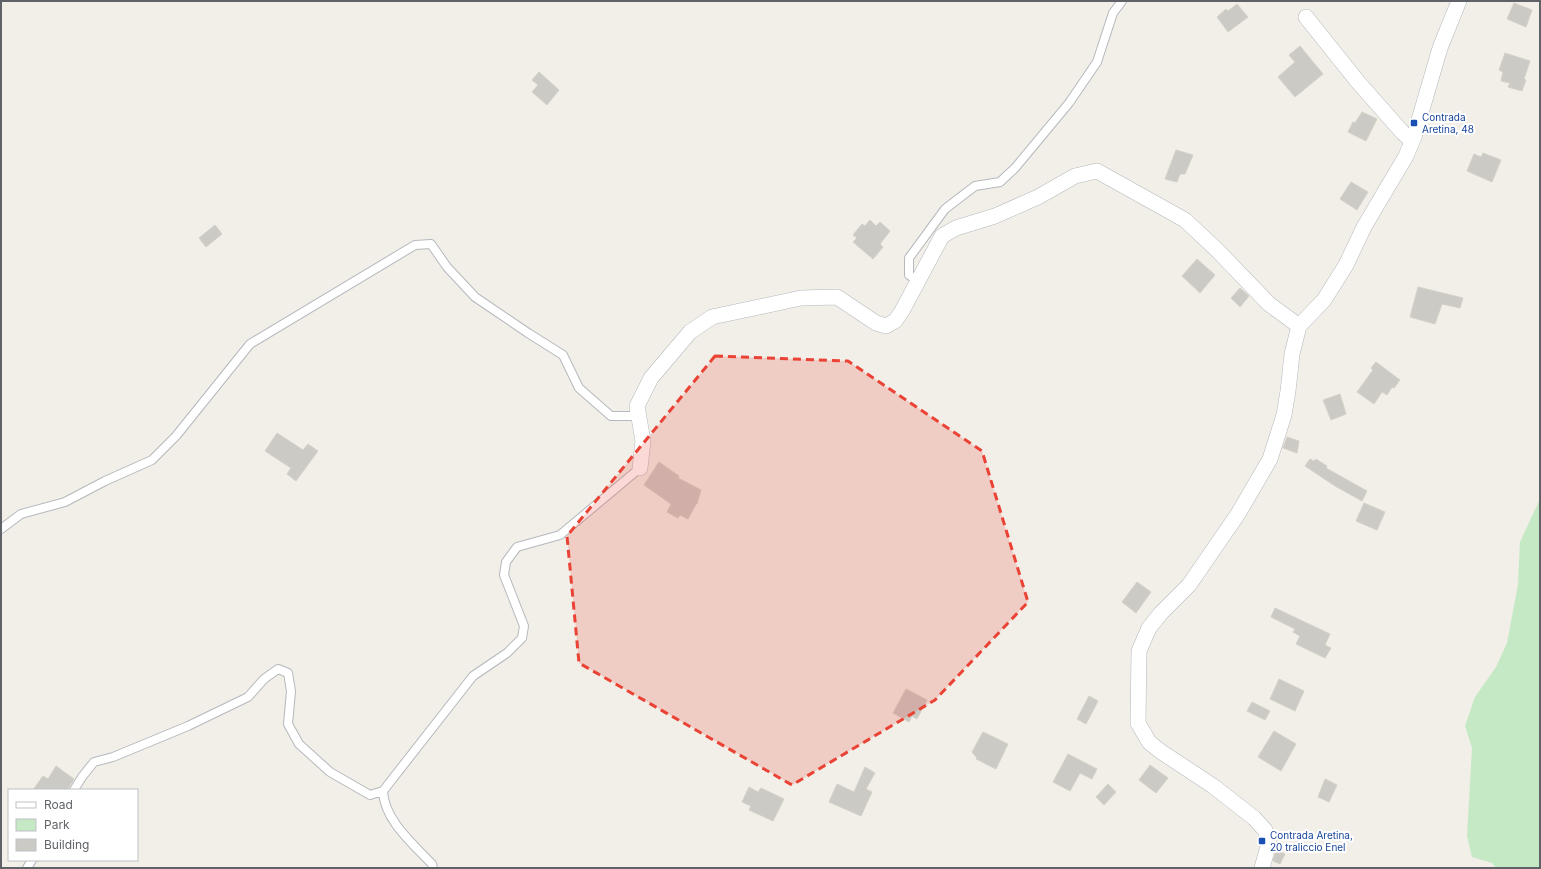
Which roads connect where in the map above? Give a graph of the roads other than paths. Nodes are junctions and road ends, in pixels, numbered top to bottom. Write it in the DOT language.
graph roads {
  1 [pos="1122,1"];
  2 [pos="1459,1"];
  3 [pos="1306,17"];
  4 [pos="1412,141"];
  5 [pos="918,281"];
  6 [pos="1300,326"];
  7 [pos="638,412"];
  8 [pos="640,468"];
  9 [pos="1,529"];
  10 [pos="75,789"];
  11 [pos="383,791"];
  12 [pos="433,868"];
  13 [pos="1262,868"];
  1 -- 5 [label="lane"];
  2 -- 4 [label="street"];
  3 -- 4 [label="street"];
  4 -- 6 [label="street"];
  5 -- 6 [label="street"];
  5 -- 7 [label="street"];
  6 -- 13 [label="street"];
  7 -- 8 [label="street"];
  7 -- 9 [label="lane"];
  8 -- 11 [label="lane"];
  10 -- 11 [label="lane"];
  11 -- 12 [label="lane"];
}
